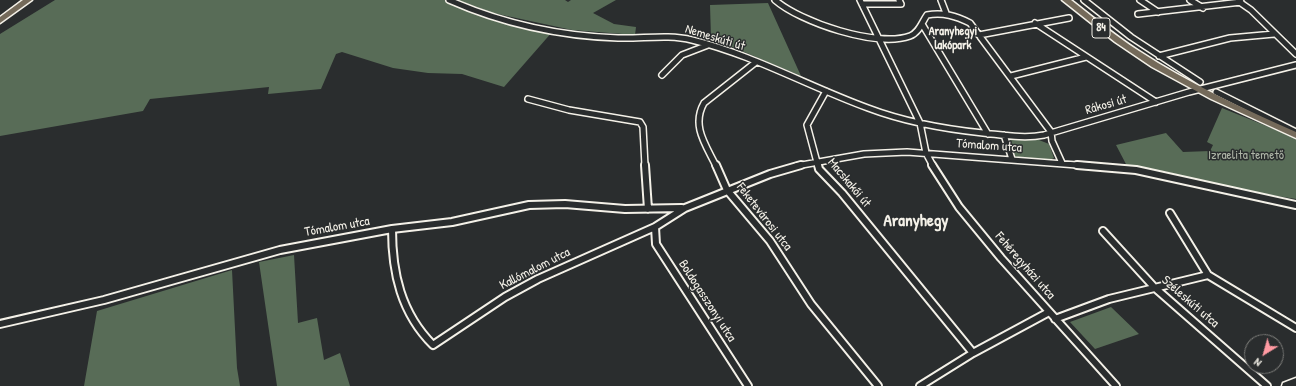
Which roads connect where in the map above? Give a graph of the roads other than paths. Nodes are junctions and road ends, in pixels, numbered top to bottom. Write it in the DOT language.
graph roads {
  1 [pos="20,0"];
  2 [pos="28,0"];
  3 [pos="450,0"];
  4 [pos="775,0"];
  5 [pos="899,0"];
  6 [pos="940,0"];
  7 [pos="1066,0"];
  8 [pos="1084,0"];
  9 [pos="1140,0"];
  10 [pos="1190,0"];
  11 [pos="1239,1"];
  12 [pos="861,2"];
  13 [pos="1203,8"];
  14 [pos="1158,12"];
  15 [pos="946,13"];
  16 [pos="1138,14"];
  17 [pos="0,15"];
  18 [pos="1069,18"];
  19 [pos="0,21"];
  20 [pos="1035,23"];
  21 [pos="922,24"];
  22 [pos="979,34"];
  23 [pos="1274,34"];
  24 [pos="879,39"];
  25 [pos="708,44"];
  26 [pos="1296,54"];
  27 [pos="1159,56"];
  28 [pos="1086,57"];
  29 [pos="756,62"];
  30 [pos="1296,65"];
  31 [pos="662,75"];
  32 [pos="1011,76"];
  33 [pos="1200,86"];
  34 [pos="826,90"];
  35 [pos="1216,92"];
  36 [pos="528,99"];
  37 [pos="1156,102"];
  38 [pos="920,123"];
  39 [pos="1051,132"];
  40 [pos="1296,133"];
  41 [pos="988,134"];
  42 [pos="1004,135"];
  43 [pos="926,153"];
  44 [pos="1012,159"];
  45 [pos="817,163"];
  46 [pos="1062,164"];
  47 [pos="727,190"];
  48 [pos="1296,205"];
  49 [pos="685,208"];
  50 [pos="648,209"];
  51 [pos="1170,213"];
  52 [pos="655,227"];
  53 [pos="392,230"];
  54 [pos="1103,231"];
  55 [pos="1208,275"];
  56 [pos="1154,287"];
  57 [pos="1049,312"];
  58 [pos="1055,319"];
  59 [pos="0,324"];
  60 [pos="1296,328"];
  61 [pos="974,353"];
  62 [pos="1296,382"];
  63 [pos="748,386"];
  64 [pos="878,386"];
  65 [pos="920,386"];
  66 [pos="1116,386"];
  67 [pos="1267,386"];
  68 [pos="1288,386"];
  1 -- 17 [label="main road"];
  2 -- 19 [label="main road"];
  3 -- 25 [label="street, Nemeskúti út"];
  4 -- 24 [label="street"];
  5 -- 12 [label="street"];
  6 -- 15 [label="street"];
  7 -- 33 [label="main road, 84"];
  8 -- 27 [label="street"];
  9 -- 14 [label="street"];
  10 -- 13 [label="street"];
  11 -- 13 [label="street"];
  11 -- 23 [label="street"];
  12 -- 24 [label="street, Fehéregyházi utca"];
  13 -- 14 [label="street"];
  14 -- 16 [label="street"];
  15 -- 21 [label="street"];
  15 -- 22 [label="street"];
  18 -- 20 [label="street"];
  20 -- 22 [label="street"];
  20 -- 28 [label="street"];
  21 -- 24 [label="street"];
  21 -- 41 [label="street"];
  22 -- 32 [label="street"];
  23 -- 26 [label="street"];
  23 -- 27 [label="street"];
  24 -- 38 [label="street, Fehéregyházi utca"];
  25 -- 29 [label="street, Nemeskúti út"];
  25 -- 31 [label="street"];
  27 -- 33 [label="street"];
  28 -- 32 [label="street"];
  28 -- 37 [label="street"];
  29 -- 34 [label="street, Nemeskúti út"];
  29 -- 47 [label="street, Feketevárosi utca"];
  30 -- 33 [label="street, Rákosi út"];
  32 -- 39 [label="street"];
  33 -- 37 [label="street, Rákosi út"];
  33 -- 40 [label="main road, 84"];
  34 -- 38 [label="street, Nemeskúti út"];
  34 -- 45 [label="street, Macskakői út"];
  35 -- 40 [label="street"];
  36 -- 50 [label="street"];
  37 -- 39 [label="street, Rákosi út"];
  38 -- 41 [label="street, Rákosi út"];
  38 -- 43 [label="street, Fehéregyházi utca"];
  39 -- 42 [label="street, Rákosi út"];
  39 -- 46 [label="street"];
  41 -- 42 [label="street, Rákosi út"];
  42 -- 44 [label="street"];
  43 -- 44 [label="street, Tómalom utca"];
  43 -- 45 [label="street, Tómalom utca"];
  43 -- 57 [label="street, Fehéregyházi utca"];
  44 -- 46 [label="street, Tómalom utca"];
  45 -- 47 [label="street, Tómalom utca"];
  45 -- 61 [label="street, Macskakői út"];
  46 -- 48 [label="street, Tómalom utca"];
  47 -- 49 [label="street, Tómalom utca"];
  47 -- 64 [label="street, Feketevárosi utca"];
  49 -- 50 [label="street, Tómalom utca"];
  49 -- 52 [label="street, Tómalom utca"];
  50 -- 53 [label="street, Tómalom utca"];
  51 -- 55 [label="street"];
  52 -- 53 [label="street, Kallómalom utca"];
  52 -- 63 [label="street, Boldogasszonyi utca"];
  53 -- 59 [label="street, Tómalom utca"];
  54 -- 56 [label="street, Széleskúti utca"];
  55 -- 56 [label="street"];
  55 -- 60 [label="street"];
  56 -- 58 [label="street"];
  56 -- 67 [label="street, Széleskúti utca"];
  57 -- 58 [label="street, Fehéregyházi utca"];
  57 -- 61 [label="street"];
  58 -- 66 [label="street, Fehéregyházi utca"];
  61 -- 65 [label="street"];
  62 -- 68 [label="street"];
}
